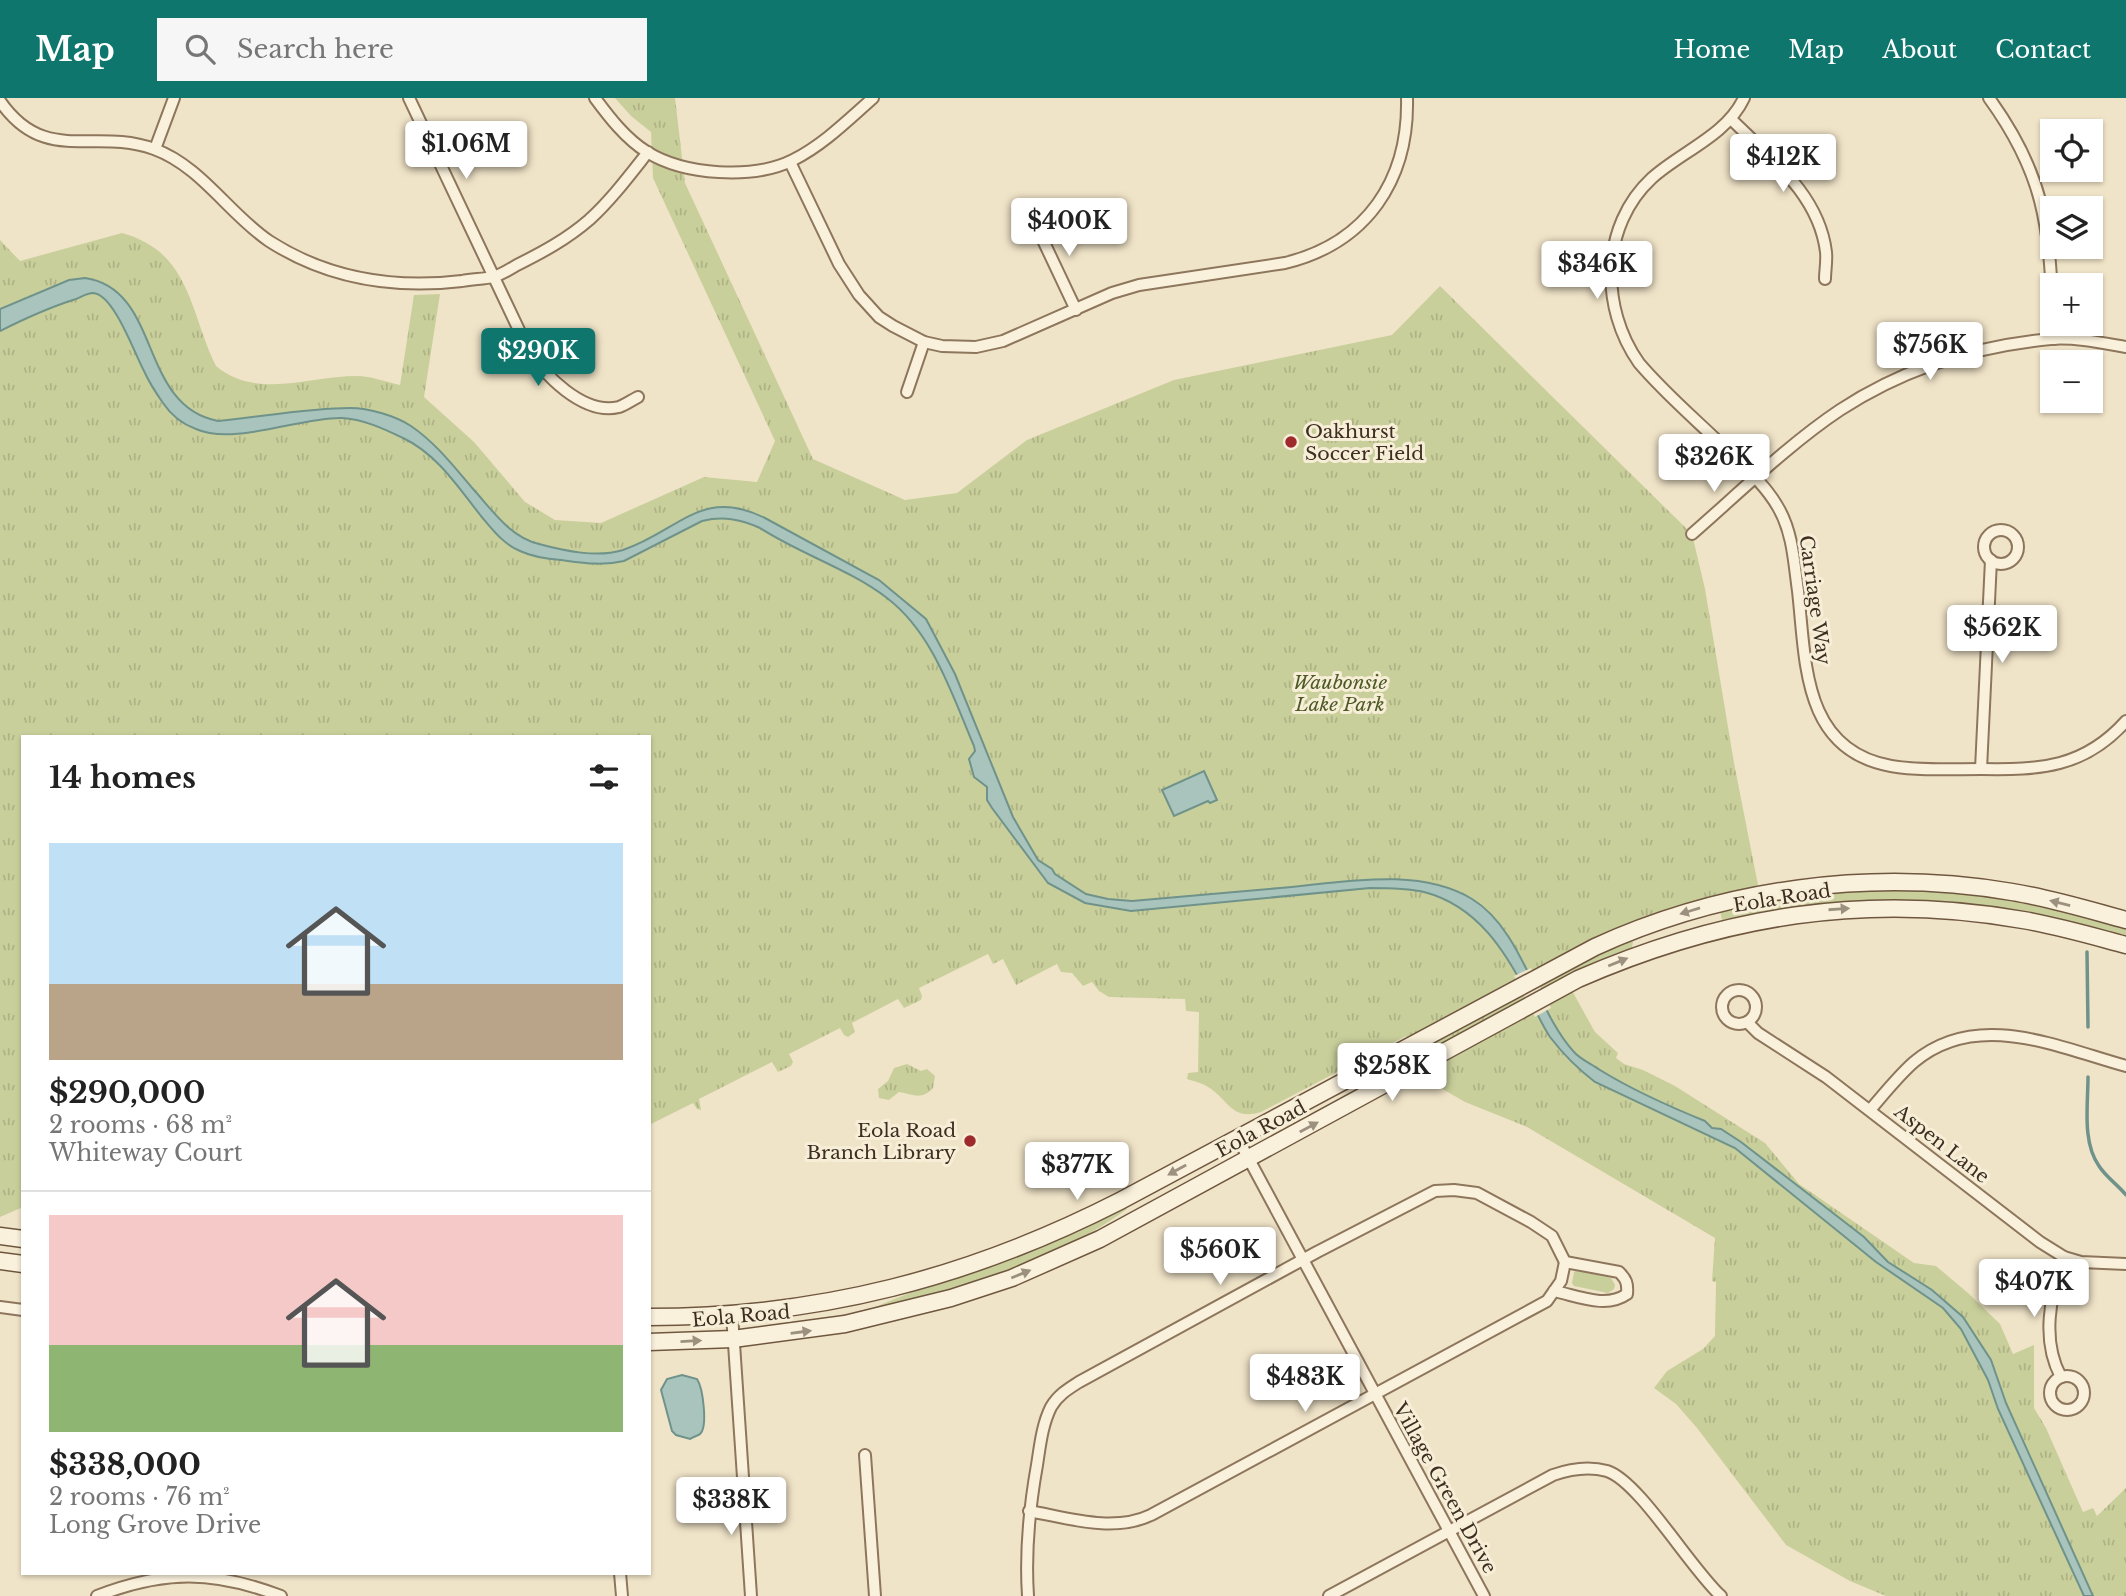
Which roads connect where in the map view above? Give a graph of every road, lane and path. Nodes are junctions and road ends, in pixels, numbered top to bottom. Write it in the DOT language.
graph roads {
  1 [pos="174,98"];
  2 [pos="409,98"];
  3 [pos="595,98"];
  4 [pos="873,98"];
  5 [pos="1407,98"];
  6 [pos="1744,98"];
  7 [pos="1989,98"];
  8 [pos="0,101"];
  9 [pos="1731,119"];
  10 [pos="155,149"];
  11 [pos="648,152"];
  12 [pos="790,162"];
  13 [pos="1033,219"];
  14 [pos="2051,273"];
  15 [pos="495,277"];
  16 [pos="1825,279"];
  17 [pos="1076,310"];
  18 [pos="2054,336"];
  19 [pos="2054,339"];
  20 [pos="923,342"];
  21 [pos="2126,347"];
  22 [pos="907,391"];
  23 [pos="638,397"];
  24 [pos="1757,478"];
  25 [pos="1692,534"];
  26 [pos="1991,560"];
  27 [pos="2126,720"];
  28 [pos="1981,769"];
  29 [pos="2126,920"];
  30 [pos="2126,945"];
  31 [pos="1748,1023"];
  32 [pos="2126,1066"];
  33 [pos="1870,1110"];
  34 [pos="1237,1137"];
  35 [pos="1249,1160"];
  36 [pos="0,1236"];
  37 [pos="21,1239"];
  38 [pos="2064,1257"];
  39 [pos="1302,1260"];
  40 [pos="0,1261"];
  41 [pos="1565,1262"];
  42 [pos="21,1264"];
  43 [pos="2126,1264"];
  44 [pos="1554,1291"];
  45 [pos="0,1307"];
  46 [pos="21,1310"];
  47 [pos="732,1314"];
  48 [pos="651,1317"];
  49 [pos="733,1339"];
  50 [pos="651,1342"];
  51 [pos="2061,1377"];
  52 [pos="1375,1395"];
  53 [pos="865,1455"];
  54 [pos="1029,1511"];
  55 [pos="1448,1532"];
  56 [pos="620,1575"];
  57 [pos="116,1592"];
  58 [pos="97,1596"];
  59 [pos="281,1596"];
  60 [pos="622,1596"];
  61 [pos="751,1596"];
  62 [pos="875,1596"];
  63 [pos="1028,1596"];
  64 [pos="1329,1596"];
  65 [pos="1484,1596"];
  66 [pos="1721,1596"];
  1 -- 10 [label="street"];
  2 -- 15 [label="street"];
  3 -- 11 [label="street"];
  4 -- 12 [label="street"];
  5 -- 17 [label="street"];
  6 -- 9 [label="street, Carriage Way"];
  7 -- 14 [label="street"];
  8 -- 10 [label="street"];
  9 -- 16 [label="street"];
  9 -- 24 [label="street, Carriage Way"];
  10 -- 15 [label="street"];
  11 -- 12 [label="street"];
  11 -- 15 [label="street"];
  12 -- 20 [label="street"];
  13 -- 17 [label="street"];
  15 -- 23 [label="street"];
  17 -- 20 [label="street"];
  18 -- 19 [label="street"];
  19 -- 21 [label="street"];
  19 -- 24 [label="street"];
  20 -- 22 [label="street"];
  24 -- 25 [label="street"];
  24 -- 28 [label="street, Carriage Way"];
  26 -- 28 [label="street"];
  27 -- 28 [label="street, Carriage Way"];
  29 -- 34 [label="main road, Eola Road, one-way"];
  35 -- 30 [label="main road, Eola Road, one-way"];
  31 -- 33 [label="street, Aspen Lane"];
  32 -- 33 [label="street"];
  33 -- 38 [label="street, Aspen Lane"];
  34 -- 35 [label="street, Village Green Drive"];
  34 -- 47 [label="main road, Eola Road, one-way"];
  35 -- 39 [label="street, Village Green Drive"];
  49 -- 35 [label="main road, Eola Road, one-way"];
  36 -- 37 [label="main road"];
  38 -- 43 [label="street, Aspen Lane"];
  38 -- 51 [label="street"];
  39 -- 41 [label="street"];
  39 -- 52 [label="street, Village Green Drive"];
  39 -- 54 [label="street"];
  40 -- 42 [label="main road"];
  41 -- 44 [label="street"];
  41 -- 44 [label="street"];
  44 -- 52 [label="street"];
  45 -- 46 [label="street"];
  47 -- 48 [label="main road, Eola Road"];
  47 -- 49 [label="street"];
  50 -- 49 [label="main road, Eola Road, one-way"];
  49 -- 61 [label="street"];
  52 -- 54 [label="street"];
  52 -- 55 [label="street, Village Green Drive"];
  53 -- 62 [label="street"];
  54 -- 63 [label="street"];
  55 -- 64 [label="street"];
  55 -- 65 [label="street, Village Green Drive"];
  55 -- 66 [label="street"];
  56 -- 60 [label="street"];
  57 -- 58 [label="street"];
  57 -- 59 [label="street"];
}
